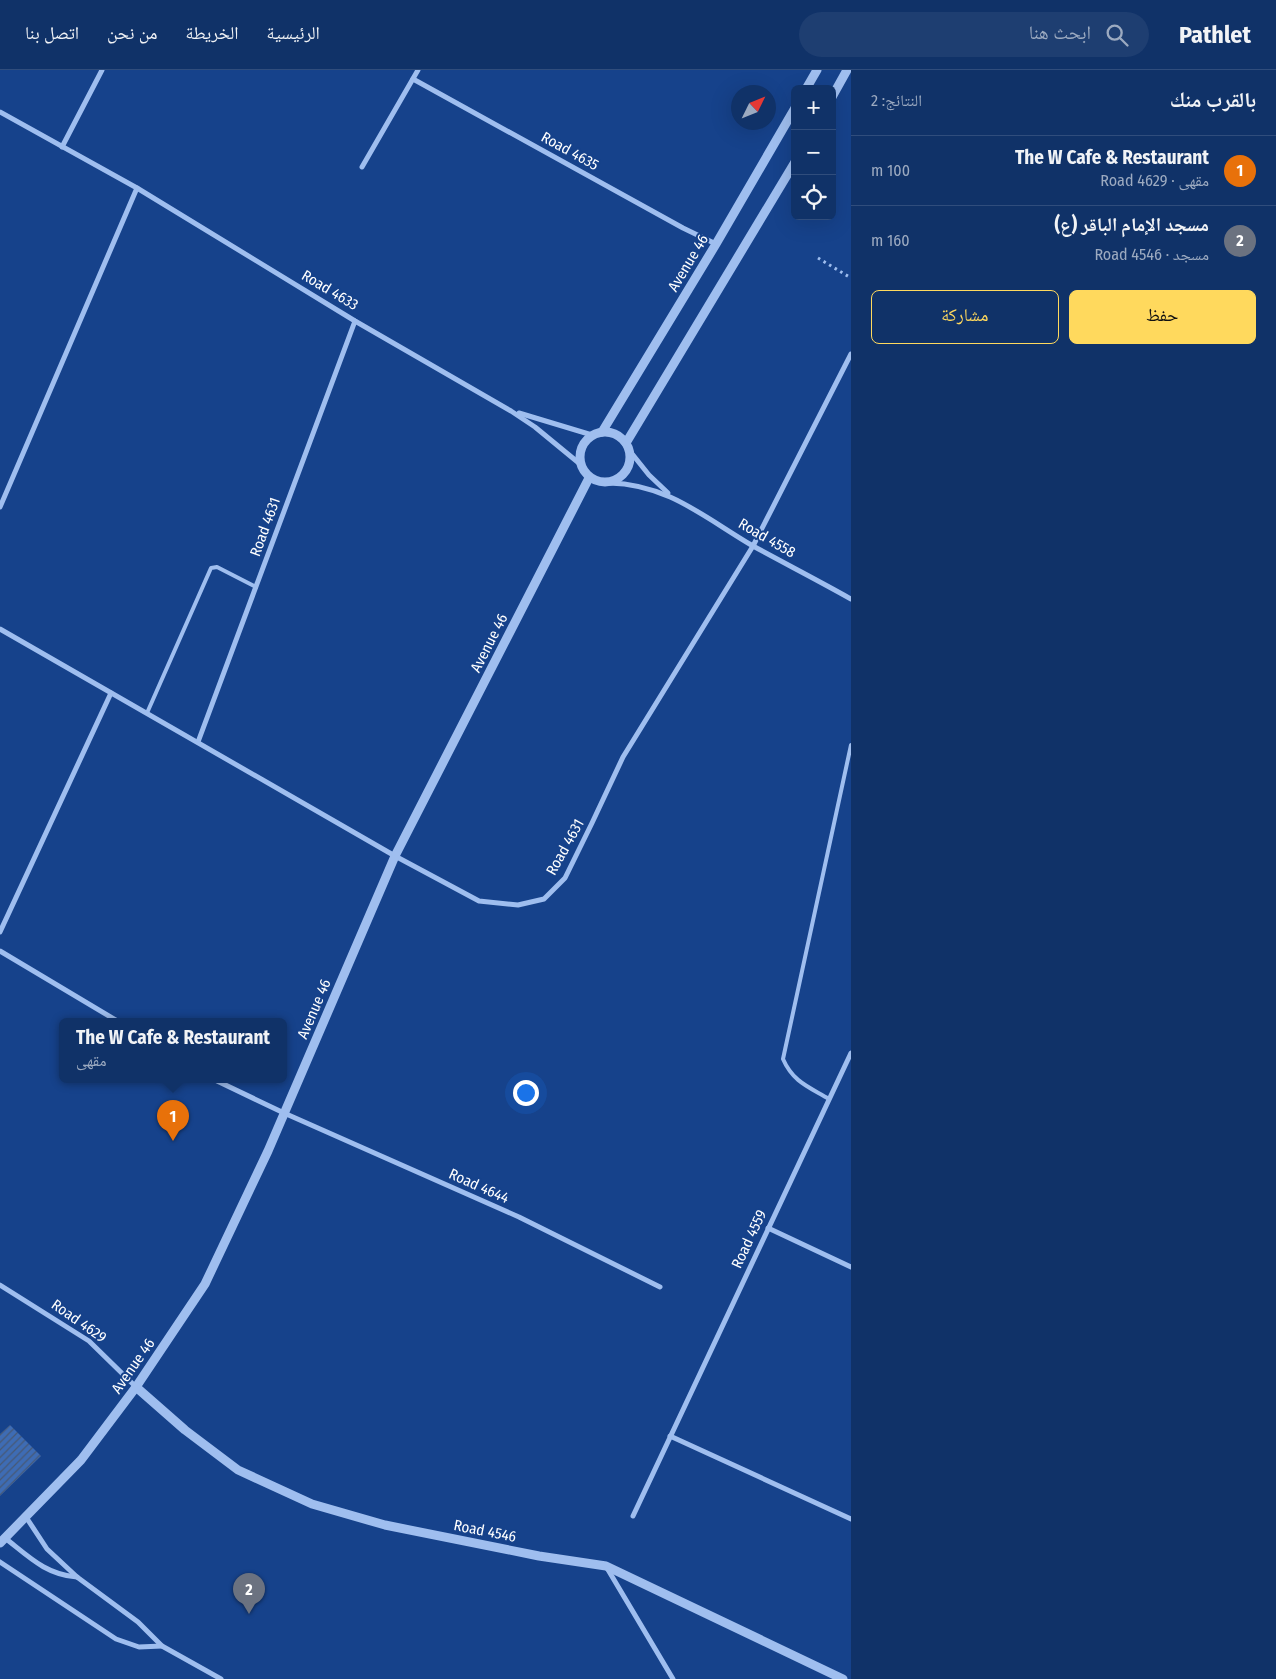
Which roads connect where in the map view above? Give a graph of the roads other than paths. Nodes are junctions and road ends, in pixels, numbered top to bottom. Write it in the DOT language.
graph roads {
  1 [pos="102,70"];
  2 [pos="418,70"];
  3 [pos="817,70"];
  4 [pos="847,70"];
  5 [pos="413,79"];
  6 [pos="808,85"];
  7 [pos="836,90"];
  8 [pos="0,112"];
  9 [pos="791,115"];
  10 [pos="62,147"];
  11 [pos="362,167"];
  12 [pos="791,169"];
  13 [pos="137,188"];
  14 [pos="716,244"];
  15 [pos="356,320"];
  16 [pos="851,354"];
  17 [pos="511,411"];
  18 [pos="602,432"];
  19 [pos="592,435"];
  20 [pos="628,446"];
  21 [pos="580,464"];
  22 [pos="589,478"];
  23 [pos="608,483"];
  24 [pos="672,497"];
  25 [pos="0,507"];
  26 [pos="753,546"];
  27 [pos="256,587"];
  28 [pos="851,599"];
  29 [pos="0,629"];
  30 [pos="111,693"];
  31 [pos="147,713"];
  32 [pos="198,742"];
  33 [pos="851,745"];
  34 [pos="395,856"];
  35 [pos="0,932"];
  36 [pos="0,952"];
  37 [pos="112,1018"];
  38 [pos="851,1053"];
  39 [pos="220,1083"];
  40 [pos="830,1098"];
  41 [pos="284,1114"];
  42 [pos="768,1228"];
  43 [pos="851,1267"];
  44 [pos="0,1285"];
  45 [pos="660,1288"];
  46 [pos="136,1387"];
  47 [pos="670,1436"];
  48 [pos="633,1516"];
  49 [pos="26,1517"];
  50 [pos="851,1519"];
  51 [pos="2,1540"];
  52 [pos="0,1562"];
  53 [pos="606,1566"];
  54 [pos="77,1577"];
  55 [pos="162,1646"];
  56 [pos="221,1679"];
  57 [pos="674,1679"];
  58 [pos="843,1679"];
  1 -- 10 [label="street"];
  2 -- 5 [label="street"];
  3 -- 6 [label="street"];
  4 -- 7 [label="street"];
  5 -- 11 [label="street"];
  5 -- 14 [label="street, Road 4635"];
  8 -- 10 [label="street, Road 4633"];
  9 -- 14 [label="street, Avenue 46"];
  10 -- 13 [label="street, Road 4633"];
  12 -- 20 [label="street"];
  13 -- 15 [label="street, Road 4633"];
  13 -- 25 [label="street"];
  14 -- 18 [label="street, Avenue 46"];
  15 -- 17 [label="street, Road 4633"];
  15 -- 27 [label="street, Road 4631"];
  16 -- 26 [label="street, Road 4631"];
  17 -- 19 [label="street, Road 4633"];
  17 -- 21 [label="street, Road 4633"];
  18 -- 19 [label="street"];
  18 -- 20 [label="street"];
  19 -- 21 [label="street"];
  20 -- 23 [label="street"];
  20 -- 24 [label="street, Road 4558"];
  21 -- 22 [label="street"];
  22 -- 23 [label="street"];
  22 -- 34 [label="street, Avenue 46"];
  23 -- 24 [label="street, Road 4558"];
  24 -- 26 [label="street, Road 4558"];
  26 -- 28 [label="street, Road 4558"];
  26 -- 34 [label="street, Road 4631"];
  27 -- 31 [label="lane"];
  27 -- 32 [label="street, Road 4631"];
  29 -- 30 [label="street, Road 4631"];
  30 -- 31 [label="street, Road 4631"];
  30 -- 35 [label="street"];
  31 -- 32 [label="street, Road 4631"];
  32 -- 34 [label="street, Road 4631"];
  33 -- 40 [label="lane"];
  34 -- 41 [label="street, Avenue 46"];
  36 -- 37 [label="street"];
  38 -- 40 [label="street, Road 4559"];
  39 -- 41 [label="street"];
  40 -- 42 [label="street, Road 4559"];
  41 -- 45 [label="street, Road 4644"];
  41 -- 46 [label="street, Avenue 46"];
  42 -- 43 [label="street"];
  42 -- 47 [label="street, Road 4559"];
  44 -- 46 [label="street, Road 4629"];
  46 -- 49 [label="street, Avenue 46"];
  46 -- 53 [label="street, Road 4546"];
  47 -- 48 [label="street, Road 4559"];
  47 -- 50 [label="street"];
  49 -- 51 [label="street, Avenue 46"];
  49 -- 54 [label="street"];
  51 -- 54 [label="street"];
  52 -- 55 [label="street"];
  53 -- 57 [label="street"];
  53 -- 58 [label="street, Road 4546"];
  54 -- 55 [label="street"];
  55 -- 56 [label="street"];
}
